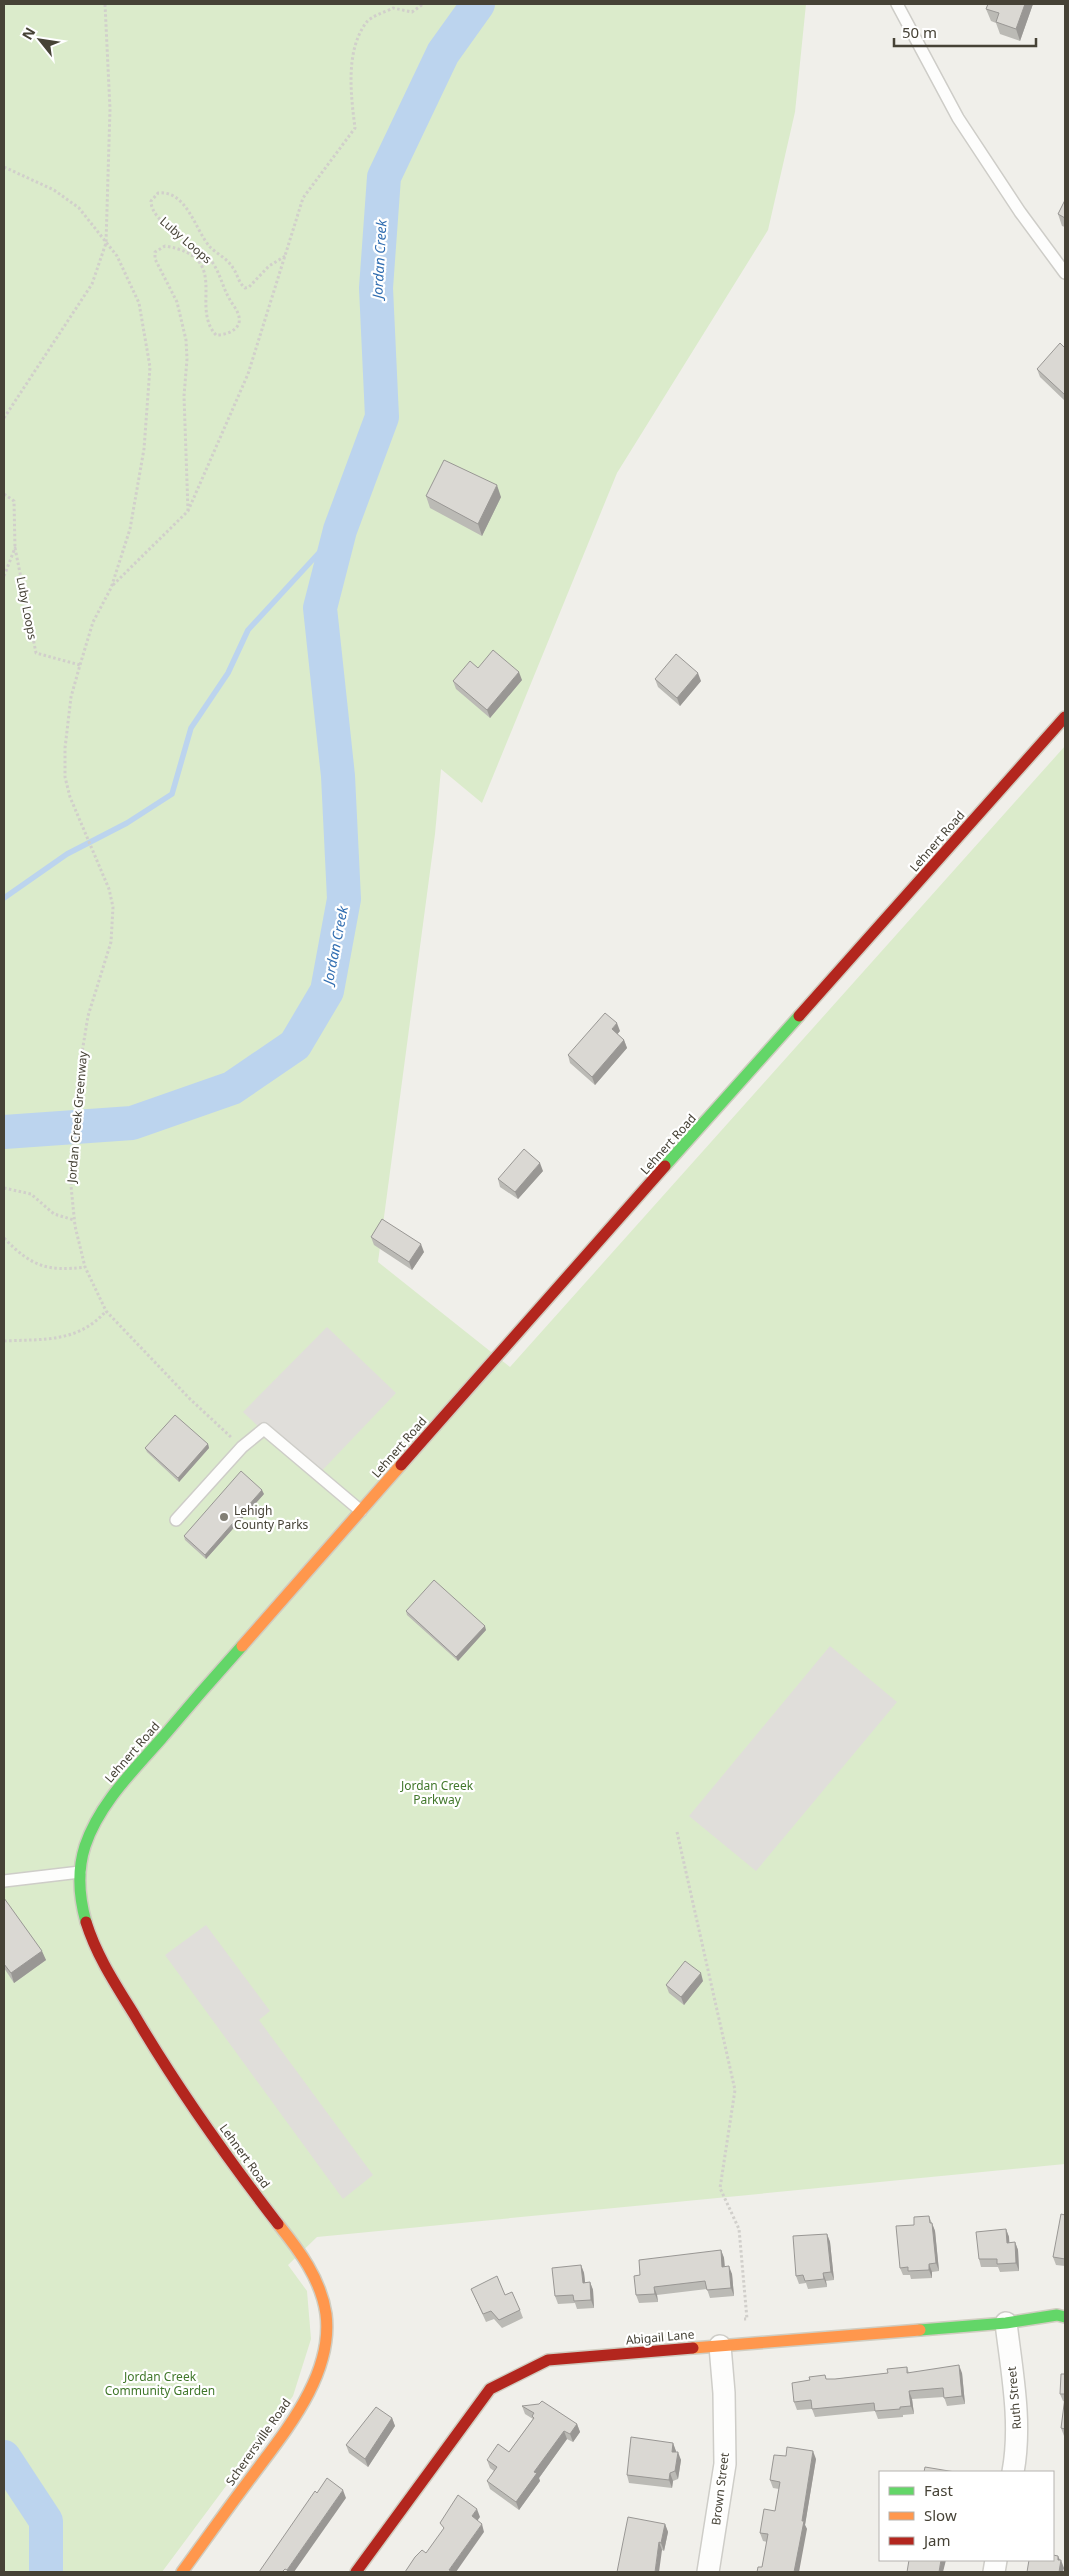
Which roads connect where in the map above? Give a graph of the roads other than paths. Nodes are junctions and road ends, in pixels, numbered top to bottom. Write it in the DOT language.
graph roads {
  1 [pos="898,4"];
  2 [pos="1065,273"];
  3 [pos="1065,717"];
  4 [pos="361,1511"];
  5 [pos="176,1520"];
  6 [pos="80,1872"];
  7 [pos="4,1881"];
  8 [pos="303,2259"];
  9 [pos="1065,2317"];
  10 [pos="1006,2323"];
  11 [pos="720,2346"];
  12 [pos="1013,2471"];
  13 [pos="182,2572"];
  14 [pos="356,2572"];
  15 [pos="708,2572"];
  1 -- 2 [label="lane"];
  3 -- 4 [label="street, Lehnert Road"];
  4 -- 5 [label="lane"];
  4 -- 6 [label="street, Lehnert Road"];
  6 -- 7 [label="lane"];
  6 -- 8 [label="street, Lehnert Road"];
  8 -- 13 [label="street, Scherersville Road"];
  9 -- 10 [label="street, Abigail Lane"];
  10 -- 11 [label="street, Abigail Lane"];
  10 -- 12 [label="street, Ruth Street"];
  11 -- 14 [label="street, Abigail Lane"];
  11 -- 15 [label="street, Brown Street"];
}
